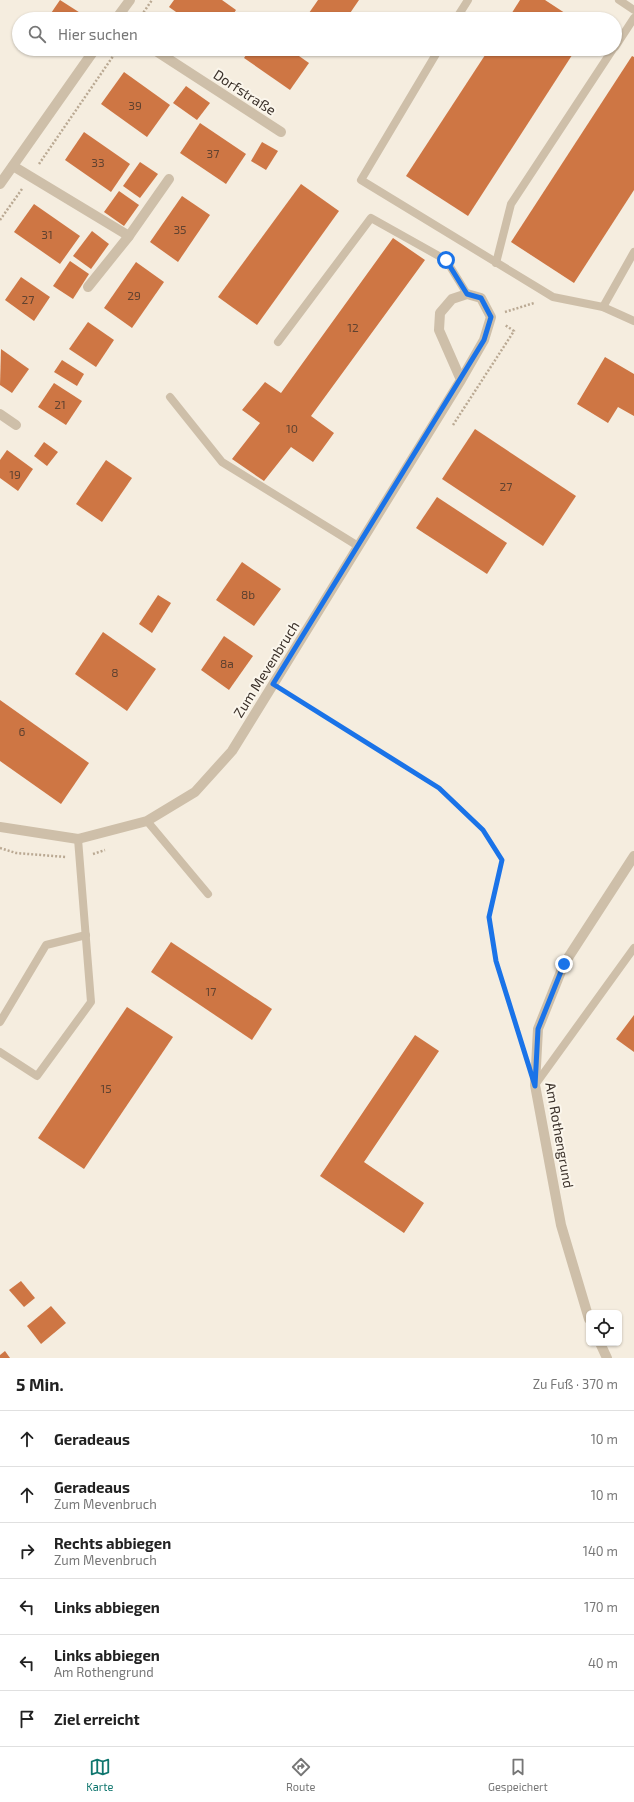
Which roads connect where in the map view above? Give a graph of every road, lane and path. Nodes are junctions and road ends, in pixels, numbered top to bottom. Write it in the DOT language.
graph roads {
  1 [pos="130,0"];
  2 [pos="152,0"];
  3 [pos="468,0"];
  4 [pos="619,0"];
  5 [pos="634,10"];
  6 [pos="121,12"];
  7 [pos="144,12"];
  8 [pos="460,12"];
  9 [pos="634,18"];
  10 [pos="622,36"];
  11 [pos="90,56"];
  12 [pos="113,56"];
  13 [pos="164,56"];
  14 [pos="435,56"];
  15 [pos="609,56"];
  16 [pos="281,132"];
  17 [pos="13,166"];
  18 [pos="31,176"];
  19 [pos="169,179"];
  20 [pos="0,184"];
  21 [pos="0,220"];
  22 [pos="129,236"];
  23 [pos="634,252"];
  24 [pos="496,263"];
  25 [pos="88,287"];
  26 [pos="467,294"];
  27 [pos="553,297"];
  28 [pos="603,307"];
  29 [pos="491,317"];
  30 [pos="634,321"];
  31 [pos="278,342"];
  32 [pos="462,380"];
  33 [pos="170,397"];
  34 [pos="0,414"];
  35 [pos="16,425"];
  36 [pos="358,546"];
  37 [pos="273,684"];
  38 [pos="147,821"];
  39 [pos="0,827"];
  40 [pos="78,839"];
  41 [pos="634,856"];
  42 [pos="208,894"];
  43 [pos="86,935"];
  44 [pos="634,948"];
  45 [pos="0,1022"];
  46 [pos="521,1042"];
  47 [pos="0,1052"];
  48 [pos="535,1086"];
  49 [pos="586,1310"];
  50 [pos="601,1346"];
  51 [pos="607,1358"];
  1 -- 6 [label="street"];
  2 -- 7 [label="path"];
  3 -- 8 [label="lane"];
  4 -- 5 [label="lane"];
  9 -- 10 [label="lane"];
  11 -- 17 [label="street"];
  12 -- 18 [label="path"];
  13 -- 16 [label="street, Dorfstraße"];
  14 -- 24 [label="lane"];
  15 -- 24 [label="lane"];
  17 -- 18 [label="street"];
  17 -- 20 [label="street"];
  18 -- 21 [label="path"];
  18 -- 22 [label="street"];
  19 -- 22 [label="street"];
  22 -- 25 [label="street"];
  23 -- 28 [label="lane"];
  24 -- 27 [label="lane"];
  26 -- 29 [label="street"];
  26 -- 31 [label="lane"];
  26 -- 32 [label="street"];
  27 -- 28 [label="lane"];
  27 -- 29 [label="path"];
  28 -- 30 [label="lane"];
  29 -- 32 [label="street, Zum Mevenbruch"];
  32 -- 36 [label="street, Zum Mevenbruch"];
  33 -- 36 [label="lane"];
  34 -- 35 [label="street"];
  36 -- 37 [label="street, Zum Mevenbruch"];
  37 -- 38 [label="street, Zum Mevenbruch"];
  37 -- 46 [label="path"];
  38 -- 40 [label="street, Zum Mevenbruch"];
  38 -- 42 [label="lane"];
  39 -- 40 [label="street, Zum Mevenbruch"];
  40 -- 43 [label="lane"];
  41 -- 48 [label="street, Am Rothengrund"];
  43 -- 45 [label="lane"];
  43 -- 47 [label="lane"];
  44 -- 48 [label="lane"];
  48 -- 49 [label="street, Am Rothengrund"];
  50 -- 51 [label="street"];
}
